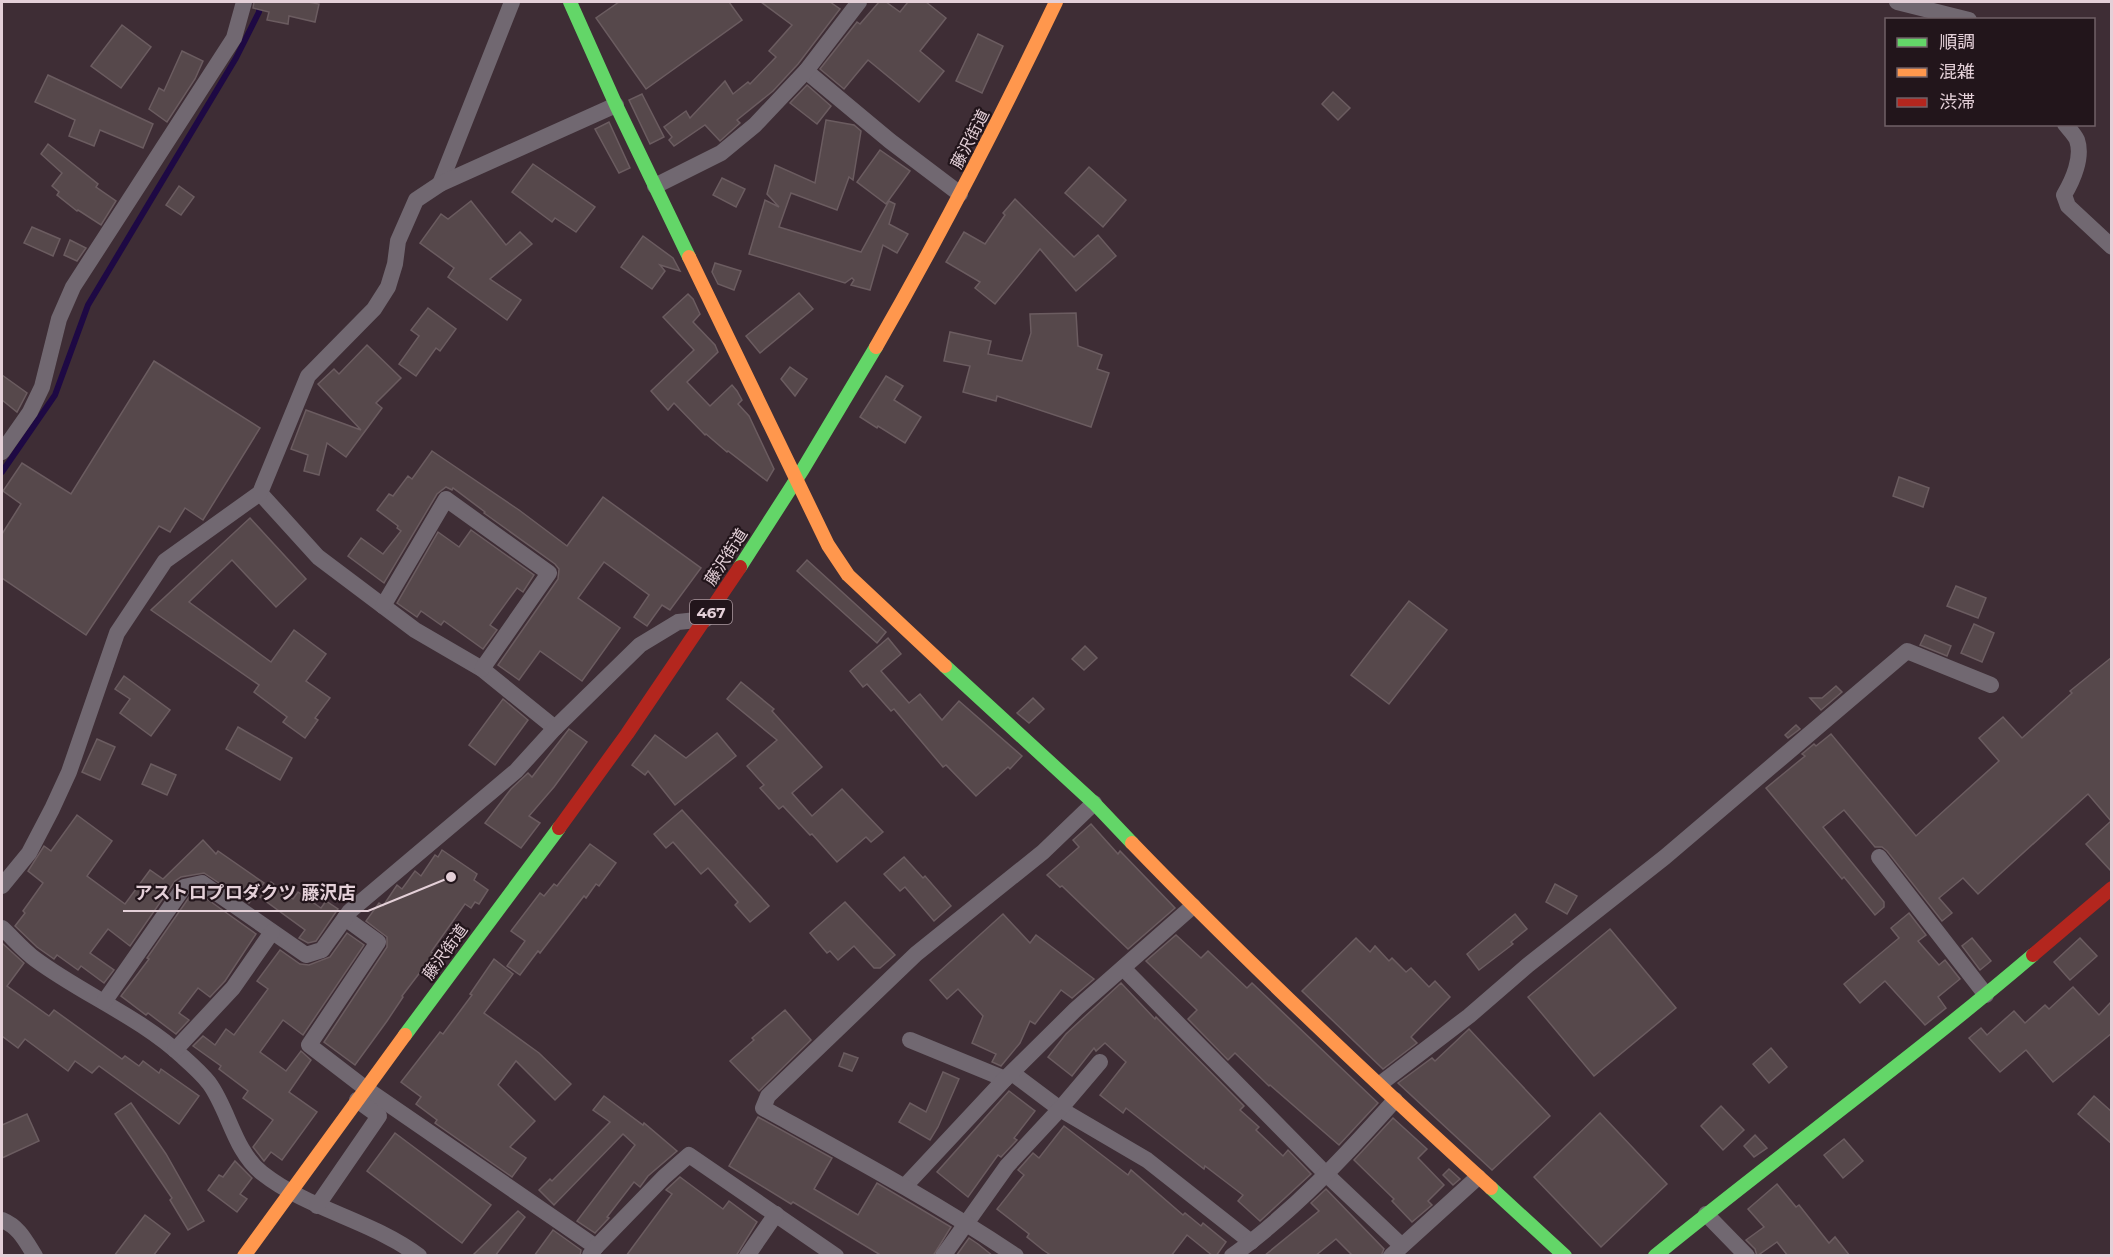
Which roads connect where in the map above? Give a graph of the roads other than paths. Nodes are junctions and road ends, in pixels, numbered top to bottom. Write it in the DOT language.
graph roads {
  1 [pos="244,2"];
  2 [pos="512,2"];
  3 [pos="570,2"];
  4 [pos="859,2"];
  5 [pos="1056,2"];
  6 [pos="1897,2"];
  7 [pos="1961,18"];
  8 [pos="806,71"];
  9 [pos="616,105"];
  10 [pos="2066,126"];
  11 [pos="440,184"];
  12 [pos="655,186"];
  13 [pos="960,194"];
  14 [pos="2112,247"];
  15 [pos="2,452"];
  16 [pos="795,479"];
  17 [pos="260,493"];
  18 [pos="383,606"];
  19 [pos="706,619"];
  20 [pos="482,669"];
  21 [pos="1991,685"];
  22 [pos="555,728"];
  23 [pos="1094,803"];
  24 [pos="1879,857"];
  25 [pos="2,886"];
  26 [pos="2112,888"];
  27 [pos="1194,906"];
  28 [pos="345,918"];
  29 [pos="2,928"];
  30 [pos="272,932"];
  31 [pos="1123,968"];
  32 [pos="1986,995"];
  33 [pos="104,1002"];
  34 [pos="910,1040"];
  35 [pos="175,1050"];
  36 [pos="1100,1062"];
  37 [pos="1009,1076"];
  38 [pos="1380,1084"];
  39 [pos="361,1094"];
  40 [pos="1395,1100"];
  41 [pos="1060,1109"];
  42 [pos="1326,1174"];
  43 [pos="1478,1177"];
  44 [pos="905,1186"];
  45 [pos="317,1206"];
  46 [pos="776,1214"];
  47 [pos="1706,1214"];
  48 [pos="2,1220"];
  49 [pos="965,1222"];
  50 [pos="1251,1242"];
  51 [pos="248,1250"];
  52 [pos="1396,1250"];
  53 [pos="593,1251"];
  54 [pos="35,1256"];
  55 [pos="419,1256"];
  56 [pos="747,1256"];
  57 [pos="836,1256"];
  58 [pos="943,1256"];
  59 [pos="1016,1256"];
  60 [pos="1232,1256"];
  61 [pos="1565,1256"];
  62 [pos="1655,1256"];
  63 [pos="1748,1256"];
  1 -- 15 [label="street"];
  2 -- 11 [label="street"];
  3 -- 9 [label="main road"];
  4 -- 8 [label="street"];
  5 -- 13 [label="main road, 藤沢街道 / 467"];
  6 -- 7 [label="street"];
  8 -- 12 [label="street"];
  8 -- 13 [label="street"];
  9 -- 11 [label="street"];
  9 -- 12 [label="main road"];
  10 -- 14 [label="street"];
  11 -- 17 [label="street"];
  12 -- 16 [label="main road"];
  13 -- 16 [label="main road, 藤沢街道 / 467"];
  16 -- 19 [label="main road, 藤沢街道 / 467"];
  16 -- 23 [label="main road"];
  17 -- 18 [label="street"];
  17 -- 25 [label="street"];
  18 -- 20 [label="street"];
  18 -- 20 [label="street"];
  19 -- 22 [label="street"];
  19 -- 39 [label="main road, 藤沢街道 / 467"];
  20 -- 22 [label="street"];
  21 -- 38 [label="street"];
  22 -- 28 [label="street"];
  23 -- 27 [label="main road"];
  23 -- 44 [label="street"];
  24 -- 32 [label="street"];
  26 -- 32 [label="main road"];
  27 -- 31 [label="street"];
  27 -- 38 [label="main road"];
  28 -- 30 [label="street"];
  28 -- 39 [label="street"];
  29 -- 33 [label="street"];
  30 -- 33 [label="street"];
  30 -- 35 [label="street"];
  31 -- 37 [label="street"];
  31 -- 42 [label="street"];
  32 -- 47 [label="main road"];
  33 -- 35 [label="street"];
  34 -- 37 [label="street"];
  35 -- 45 [label="street"];
  36 -- 41 [label="street"];
  37 -- 41 [label="street"];
  37 -- 44 [label="street"];
  38 -- 40 [label="main road"];
  39 -- 45 [label="street"];
  39 -- 51 [label="main road, 藤沢街道 / 467"];
  39 -- 53 [label="street"];
  40 -- 42 [label="street"];
  40 -- 43 [label="main road"];
  41 -- 49 [label="street"];
  41 -- 50 [label="street"];
  42 -- 50 [label="street"];
  42 -- 52 [label="street"];
  43 -- 52 [label="street"];
  43 -- 61 [label="main road"];
  44 -- 49 [label="street"];
  45 -- 55 [label="street"];
  46 -- 53 [label="street"];
  46 -- 56 [label="street"];
  46 -- 57 [label="street"];
  47 -- 62 [label="main road"];
  47 -- 63 [label="street"];
  48 -- 54 [label="street"];
  49 -- 58 [label="street"];
  49 -- 59 [label="street"];
  50 -- 60 [label="street"];
}
